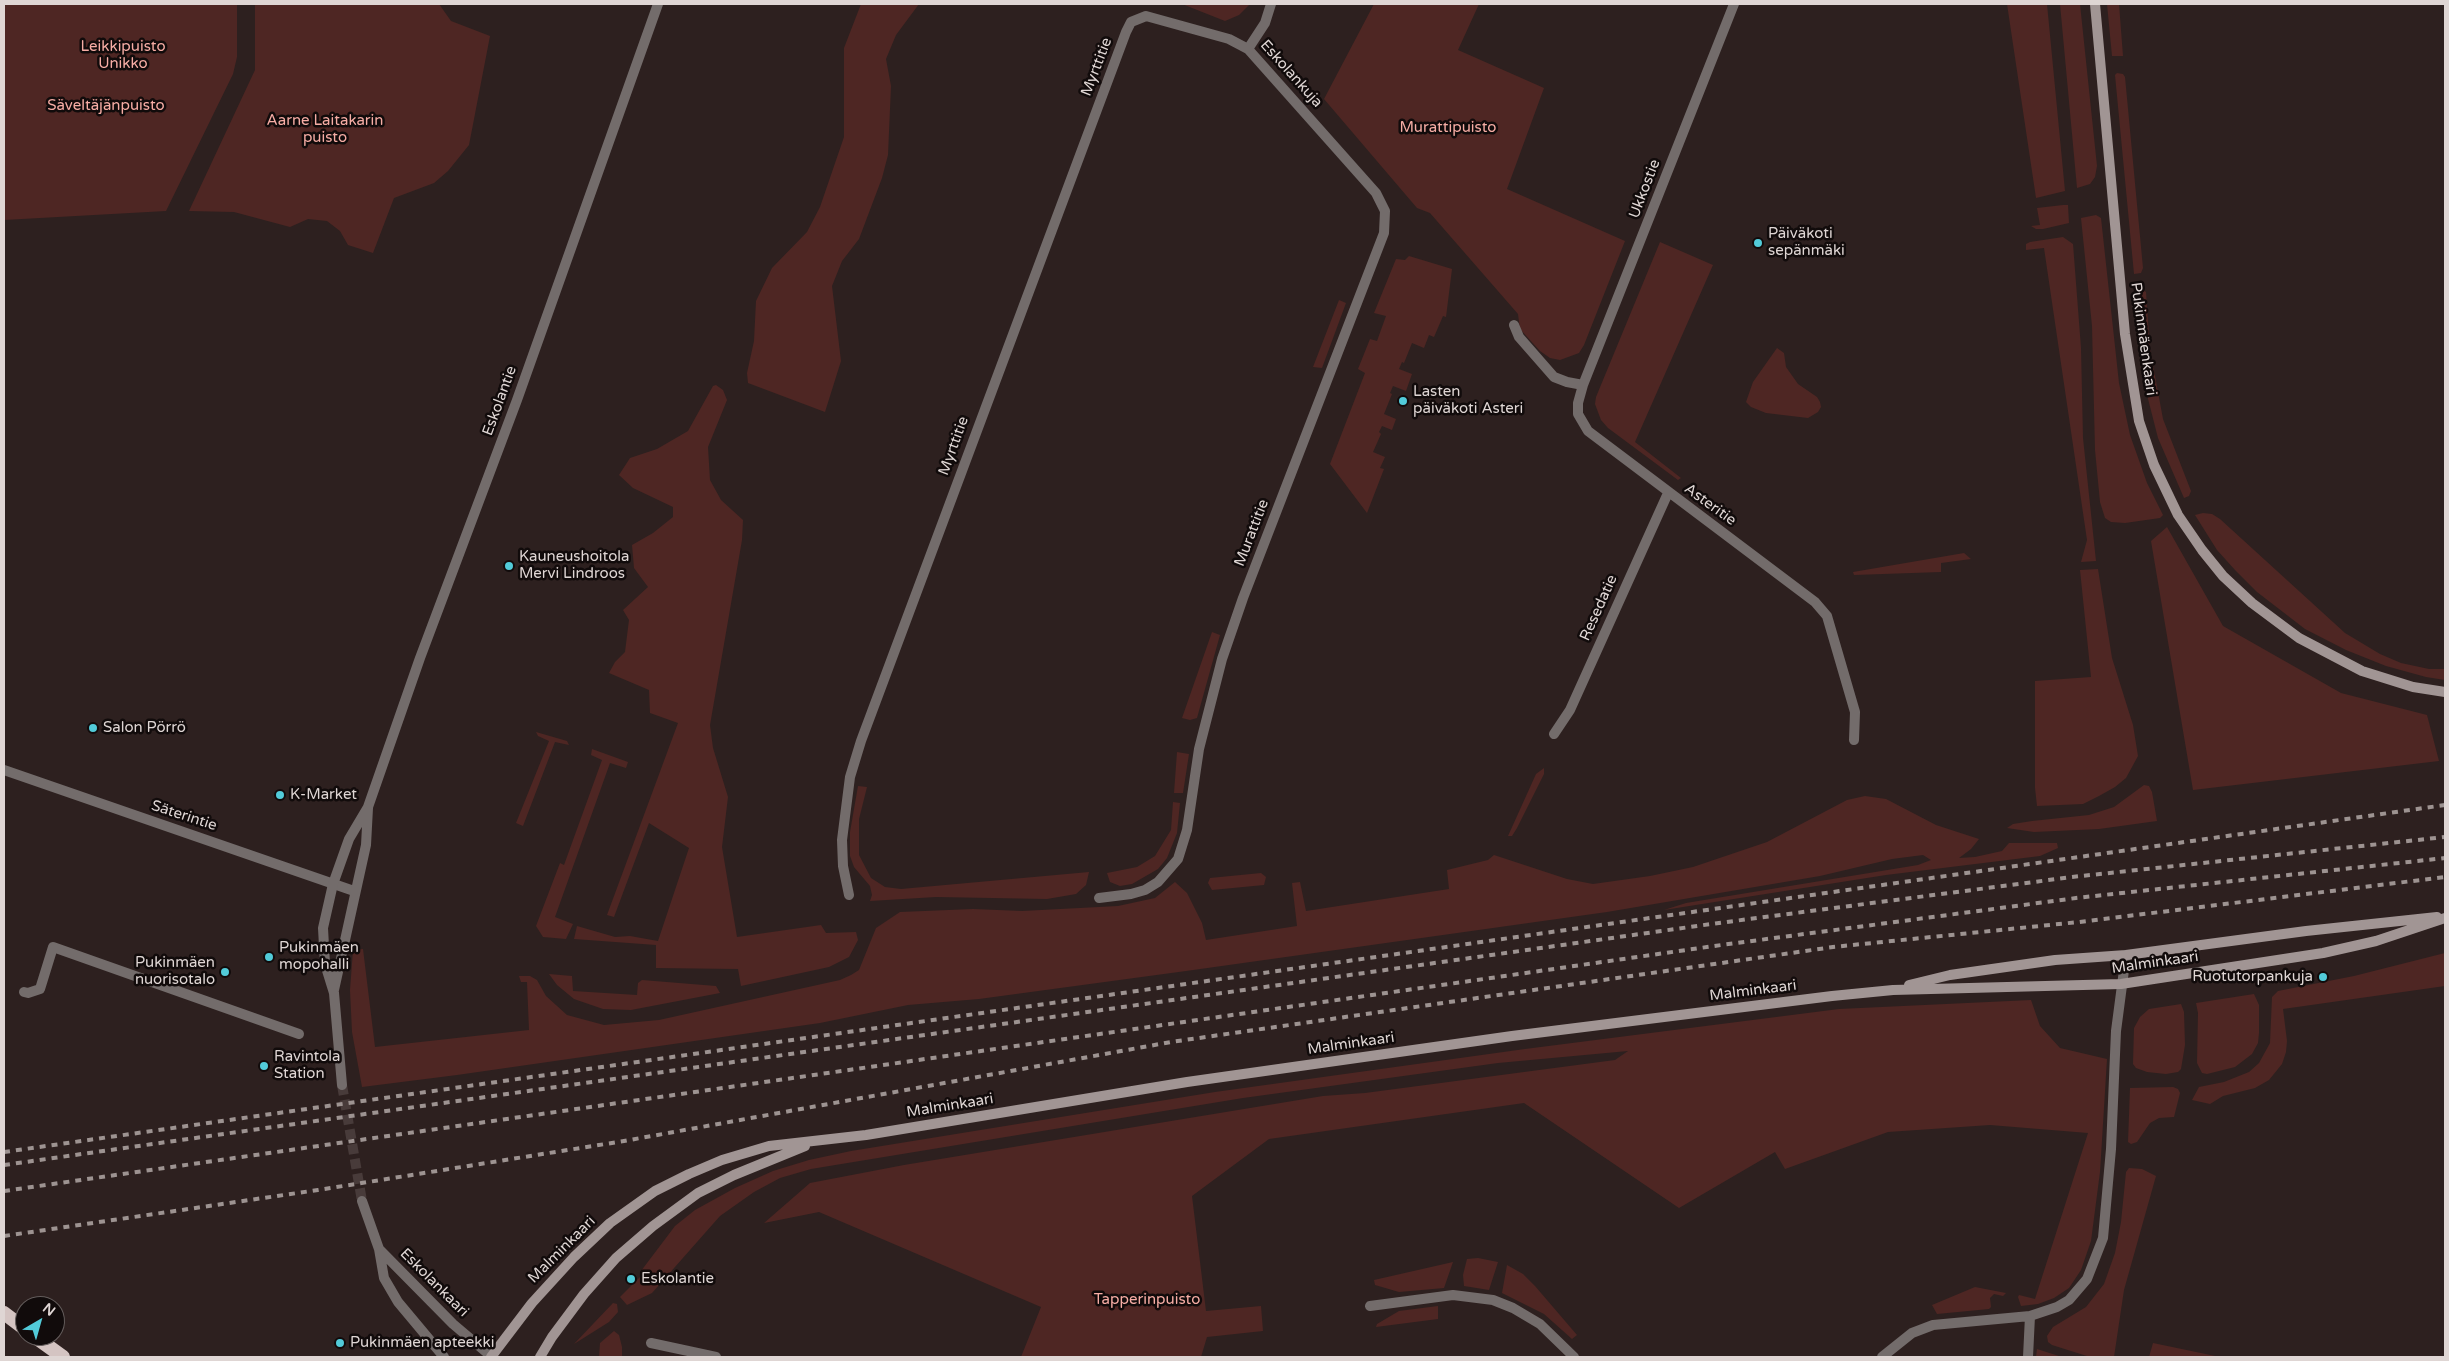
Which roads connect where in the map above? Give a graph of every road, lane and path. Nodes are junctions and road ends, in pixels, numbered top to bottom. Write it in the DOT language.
graph roads {
  1 [pos="657,4"];
  2 [pos="1271,4"];
  3 [pos="1734,4"];
  4 [pos="2095,4"];
  5 [pos="1136,18"];
  6 [pos="1248,49"];
  7 [pos="1385,211"];
  8 [pos="1514,325"];
  9 [pos="1583,385"];
  10 [pos="1668,493"];
  11 [pos="2445,692"];
  12 [pos="1554,734"];
  13 [pos="1854,740"];
  14 [pos="4,770"];
  15 [pos="368,807"];
  16 [pos="333,884"];
  17 [pos="354,892"];
  18 [pos="849,895"];
  19 [pos="1099,898"];
  20 [pos="2445,917"];
  21 [pos="2126,955"];
  22 [pos="2121,984"];
  23 [pos="1893,990"];
  24 [pos="24,992"];
  25 [pos="334,992"];
  26 [pos="299,1034"];
  27 [pos="342,1085"];
  28 [pos="815,1142"];
  29 [pos="362,1200"];
  30 [pos="379,1249"];
  31 [pos="1370,1306"];
  32 [pos="4,1313"];
  33 [pos="2030,1316"];
  34 [pos="15,1321"];
  35 [pos="651,1343"];
  36 [pos="48,1346"];
  37 [pos="63,1357"];
  38 [pos="444,1357"];
  39 [pos="492,1357"];
  40 [pos="540,1357"];
  41 [pos="716,1357"];
  42 [pos="1574,1357"];
  43 [pos="1882,1357"];
  44 [pos="2028,1357"];
  1 -- 15 [label="street, Eskolantie"];
  2 -- 6 [label="street"];
  3 -- 9 [label="street, Ukkostie"];
  4 -- 11 [label="main road, Pukinmäenkaari"];
  5 -- 6 [label="street, Eskolankuja"];
  5 -- 18 [label="street, Myrttitie"];
  6 -- 7 [label="street, Eskolankuja"];
  7 -- 19 [label="street, Murattitie"];
  8 -- 9 [label="street"];
  9 -- 10 [label="street, Asteritie"];
  10 -- 12 [label="street, Resedatie"];
  10 -- 13 [label="street, Asteritie"];
  14 -- 16 [label="street, Säterintie"];
  15 -- 16 [label="street, Eskolantie"];
  15 -- 17 [label="street, Eskolantie"];
  16 -- 17 [label="street, Säterintie"];
  16 -- 25 [label="street"];
  17 -- 25 [label="street"];
  20 -- 21 [label="main road, Malminkaari"];
  20 -- 22 [label="main road, Malminkaari"];
  21 -- 22 [label="street"];
  21 -- 23 [label="main road, Malminkaari"];
  22 -- 23 [label="main road, Malminkaari"];
  22 -- 33 [label="street"];
  23 -- 28 [label="main road, Malminkaari"];
  24 -- 26 [label="street"];
  25 -- 27 [label="street"];
  28 -- 39 [label="main road, Malminkaari"];
  28 -- 40 [label="main road, Malminkaari"];
  29 -- 30 [label="street, Eskolankaari"];
  30 -- 38 [label="street, Eskolankaari"];
  30 -- 39 [label="street, Eskolankaari"];
  31 -- 42 [label="street"];
  32 -- 34 [label="highway"];
  33 -- 43 [label="street"];
  33 -- 44 [label="street"];
  35 -- 41 [label="street"];
  36 -- 37 [label="highway"];
}
